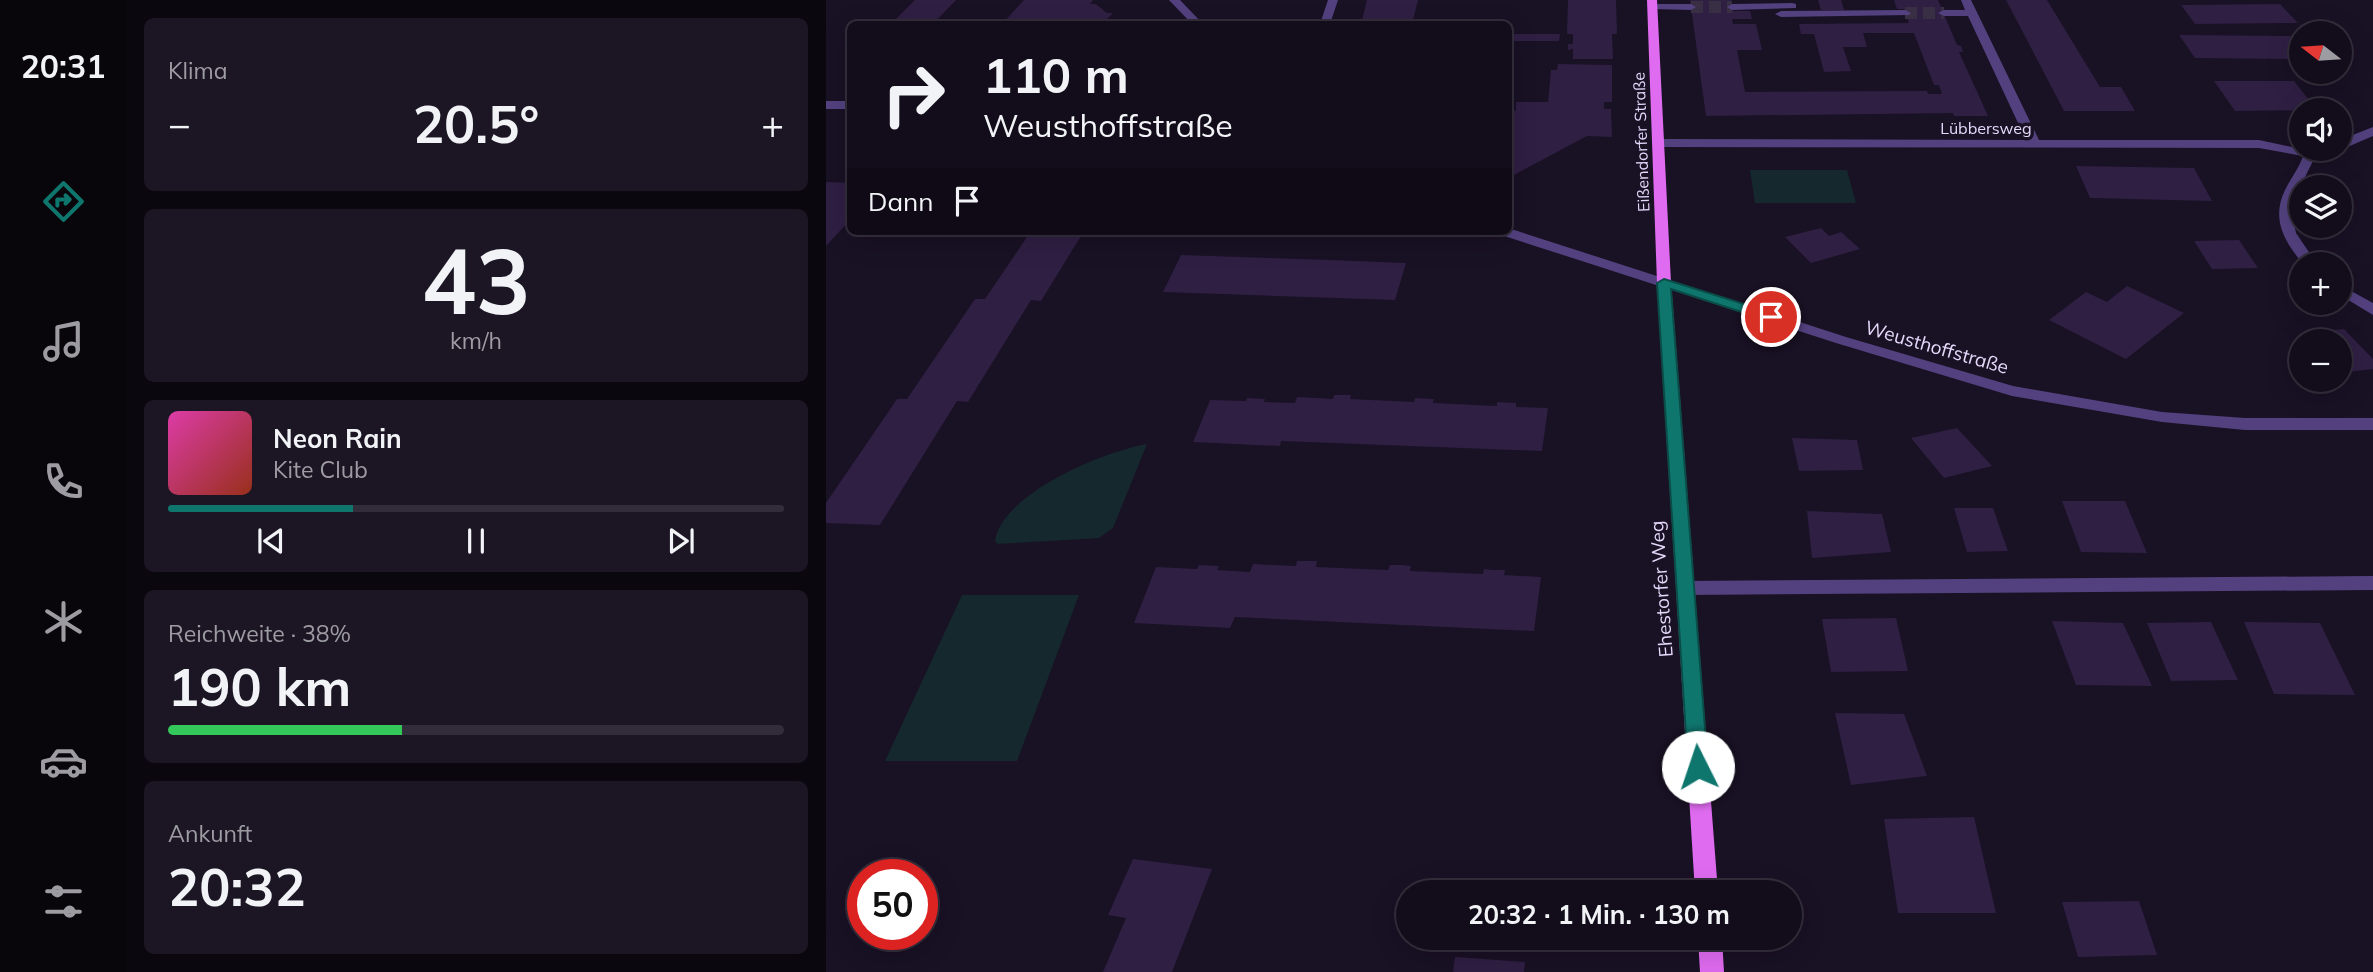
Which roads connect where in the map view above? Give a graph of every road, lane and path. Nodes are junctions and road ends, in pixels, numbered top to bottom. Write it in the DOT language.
graph roads {
  1 [pos="1174,0"];
  2 [pos="1333,0"];
  3 [pos="1966,0"];
  4 [pos="1652,3"];
  5 [pos="1691,6"];
  6 [pos="1812,6"];
  7 [pos="1732,7"];
  8 [pos="1905,13"];
  9 [pos="1944,13"];
  10 [pos="1972,13"];
  11 [pos="1781,14"];
  12 [pos="1195,21"];
  13 [pos="1326,21"];
  14 [pos="826,105"];
  15 [pos="847,105"];
  16 [pos="2373,131"];
  17 [pos="2352,140"];
  18 [pos="1661,143"];
  19 [pos="2035,145"];
  20 [pos="2289,148"];
  21 [pos="2310,161"];
  22 [pos="1512,234"];
  23 [pos="2300,252"];
  24 [pos="1664,283"];
  25 [pos="2352,297"];
  26 [pos="2373,310"];
  27 [pos="2373,424"];
  28 [pos="2373,583"];
  29 [pos="1685,588"];
  30 [pos="1706,880"];
  31 [pos="1711,950"];
  32 [pos="1712,972"];
  1 -- 12 [label="street"];
  2 -- 13 [label="street"];
  3 -- 10 [label="street"];
  4 -- 5 [label="street"];
  4 -- 18 [label="main road, Eißendorfer Straße"];
  6 -- 7 [label="street"];
  8 -- 11 [label="street"];
  9 -- 10 [label="street"];
  10 -- 19 [label="street"];
  14 -- 15 [label="street"];
  16 -- 17 [label="street"];
  18 -- 19 [label="street, Lübbersweg"];
  18 -- 24 [label="main road, Eißendorfer Straße"];
  19 -- 20 [label="street, Lübbersweg"];
  21 -- 23 [label="street"];
  22 -- 24 [label="street, Weusthoffstraße"];
  24 -- 27 [label="street, Weusthoffstraße"];
  24 -- 29 [label="main road, Ehestorfer Weg"];
  25 -- 26 [label="street"];
  28 -- 29 [label="street"];
  29 -- 30 [label="main road, Ehestorfer Weg"];
  31 -- 32 [label="main road"];
}
